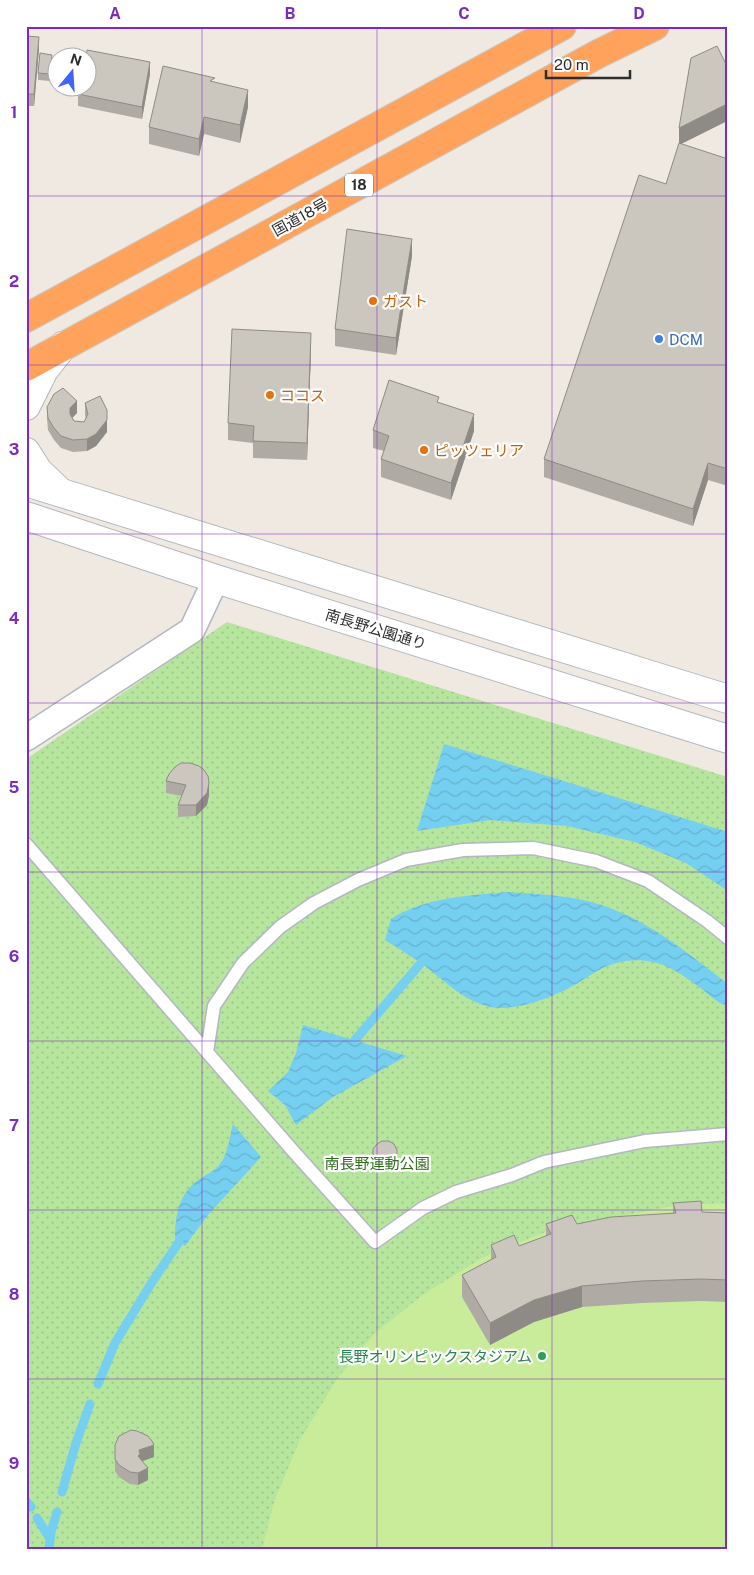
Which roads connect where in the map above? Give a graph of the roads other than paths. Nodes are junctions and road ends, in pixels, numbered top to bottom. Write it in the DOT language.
graph roads {
  1 [pos="562,26"];
  2 [pos="655,26"];
  3 [pos="26,318"];
  4 [pos="63,346"];
  5 [pos="26,367"];
  6 [pos="26,406"];
  7 [pos="26,452"];
  8 [pos="26,482"];
  9 [pos="64,495"];
  10 [pos="26,516"];
  11 [pos="216,579"];
  12 [pos="728,699"];
  13 [pos="26,738"];
  14 [pos="728,739"];
  15 [pos="26,844"];
  16 [pos="728,938"];
  17 [pos="206,1052"];
  18 [pos="728,1134"];
  1 -- 3 [label="highway"];
  2 -- 4 [label="highway, 国道18号 / 18"];
  4 -- 5 [label="highway, 国道18号 / 18"];
  4 -- 6 [label="street"];
  7 -- 9 [label="street"];
  8 -- 9 [label="street"];
  9 -- 12 [label="street"];
  10 -- 11 [label="street, 南長野公園通り"];
  11 -- 13 [label="street"];
  11 -- 14 [label="street, 南長野公園通り"];
  15 -- 17 [label="lane"];
  16 -- 17 [label="lane"];
  17 -- 18 [label="lane"];
}
